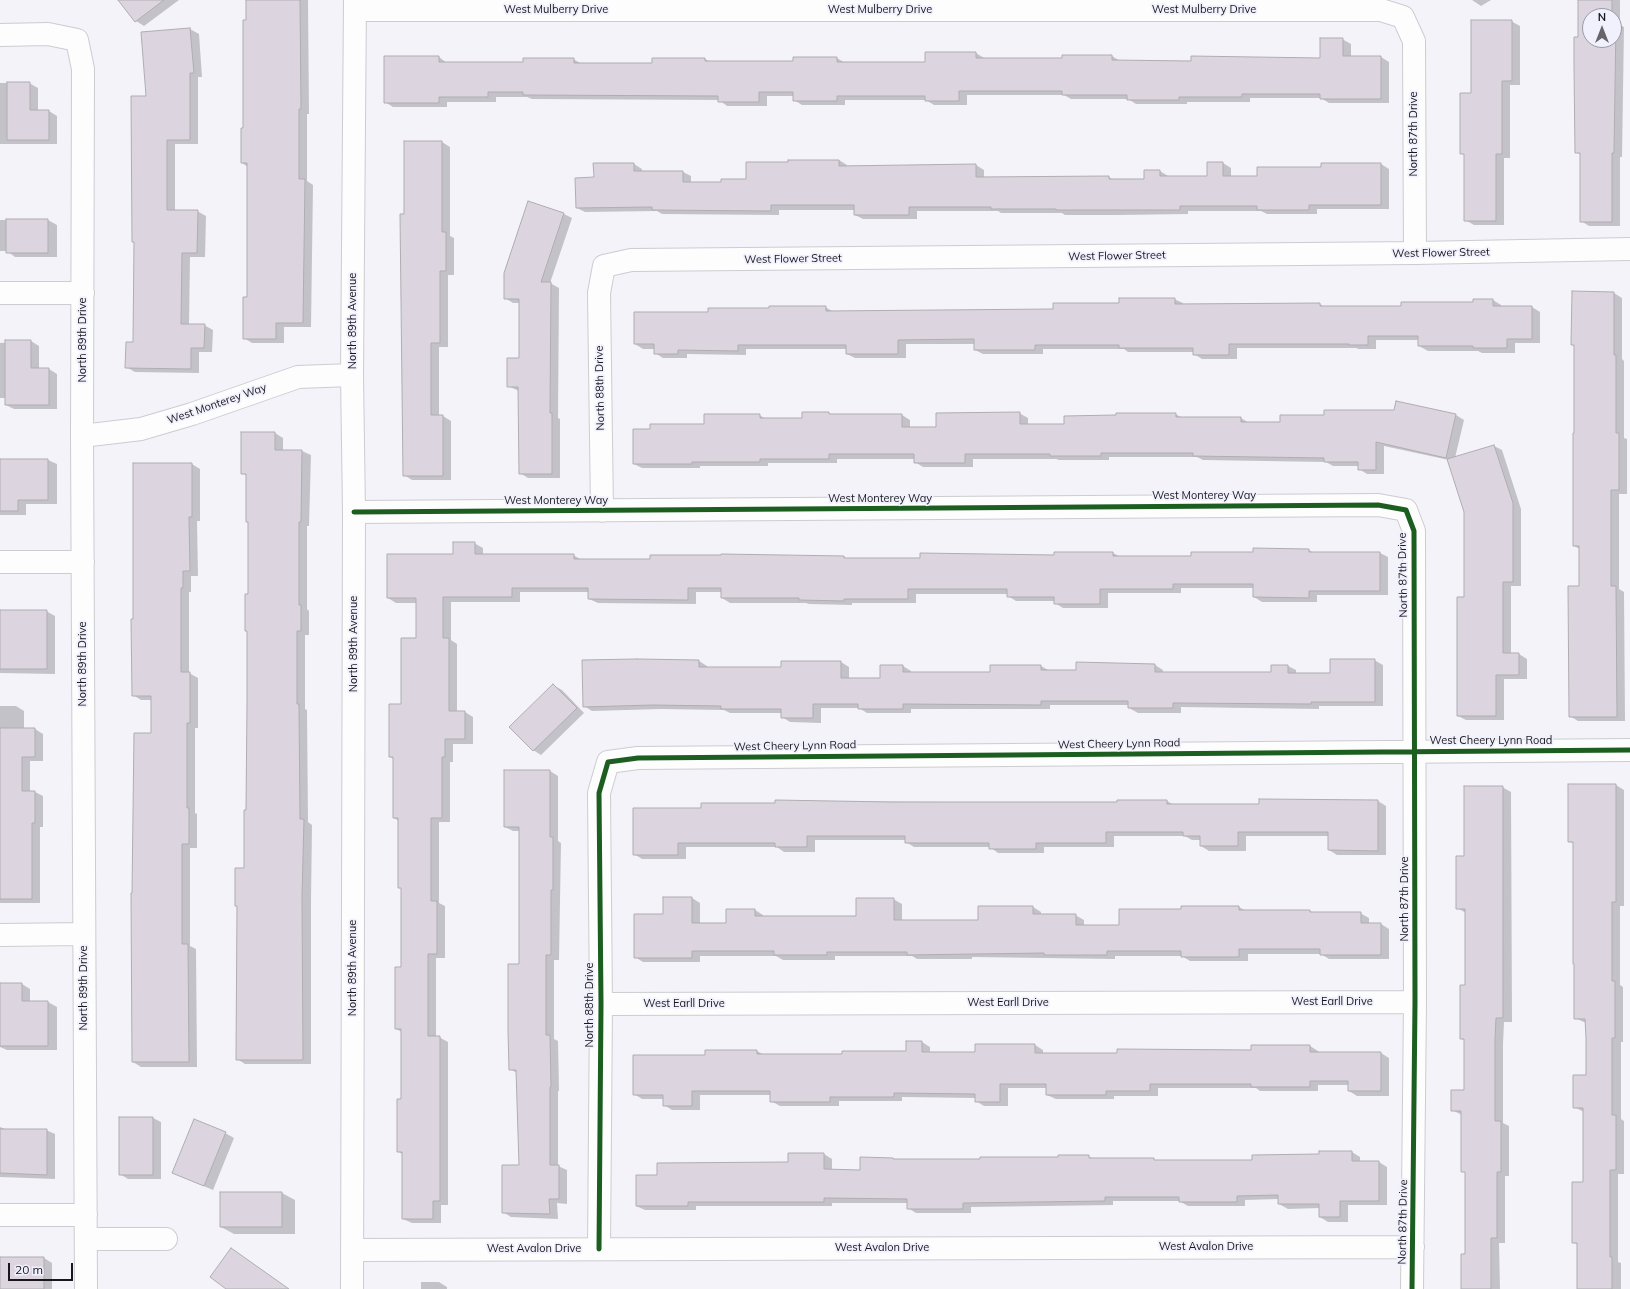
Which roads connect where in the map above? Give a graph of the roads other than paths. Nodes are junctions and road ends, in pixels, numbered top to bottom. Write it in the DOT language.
graph roads {
  1 [pos="355,5"];
  2 [pos="1403,17"];
  3 [pos="0,35"];
  4 [pos="1630,249"];
  5 [pos="1415,253"];
  6 [pos="604,266"];
  7 [pos="83,293"];
  8 [pos="0,294"];
  9 [pos="352,375"];
  10 [pos="82,436"];
  11 [pos="1406,510"];
  12 [pos="602,511"];
  13 [pos="354,512"];
  14 [pos="0,562"];
  15 [pos="83,562"];
  16 [pos="1630,750"];
  17 [pos="1414,751"];
  18 [pos="608,762"];
  19 [pos="84,934"];
  20 [pos="0,935"];
  21 [pos="1415,1002"];
  22 [pos="601,1004"];
  23 [pos="0,1215"];
  24 [pos="86,1215"];
  25 [pos="86,1239"];
  26 [pos="166,1239"];
  27 [pos="1413,1247"];
  28 [pos="599,1249"];
  29 [pos="352,1250"];
  30 [pos="86,1289"];
  31 [pos="352,1289"];
  32 [pos="1412,1289"];
  1 -- 2 [label="street, West Mulberry Drive"];
  1 -- 9 [label="street, North 89th Avenue"];
  2 -- 5 [label="street, North 87th Drive"];
  3 -- 7 [label="street, North 89th Drive"];
  4 -- 5 [label="street, West Flower Street"];
  5 -- 6 [label="street, West Flower Street"];
  6 -- 12 [label="street, North 88th Drive"];
  7 -- 8 [label="street"];
  7 -- 10 [label="street, North 89th Drive"];
  9 -- 10 [label="street, West Monterey Way"];
  9 -- 13 [label="street, North 89th Avenue"];
  10 -- 15 [label="street, North 89th Drive"];
  11 -- 12 [label="street, West Monterey Way"];
  11 -- 17 [label="street, North 87th Drive"];
  12 -- 13 [label="street, West Monterey Way"];
  13 -- 29 [label="street, North 89th Avenue"];
  14 -- 15 [label="street"];
  15 -- 19 [label="street, North 89th Drive"];
  16 -- 17 [label="street, West Cheery Lynn Road"];
  17 -- 18 [label="street, West Cheery Lynn Road"];
  17 -- 21 [label="street, North 87th Drive"];
  18 -- 22 [label="street, North 88th Drive"];
  19 -- 20 [label="street"];
  19 -- 24 [label="street, North 89th Drive"];
  21 -- 22 [label="street, West Earll Drive"];
  21 -- 27 [label="street, North 87th Drive"];
  22 -- 28 [label="street, North 88th Drive"];
  23 -- 24 [label="street"];
  24 -- 25 [label="street, North 89th Drive"];
  25 -- 26 [label="street"];
  25 -- 30 [label="street, North 89th Drive"];
  27 -- 28 [label="street, West Avalon Drive"];
  27 -- 32 [label="street, North 87th Drive"];
  28 -- 29 [label="street, West Avalon Drive"];
  29 -- 31 [label="street, North 89th Avenue"];
}
